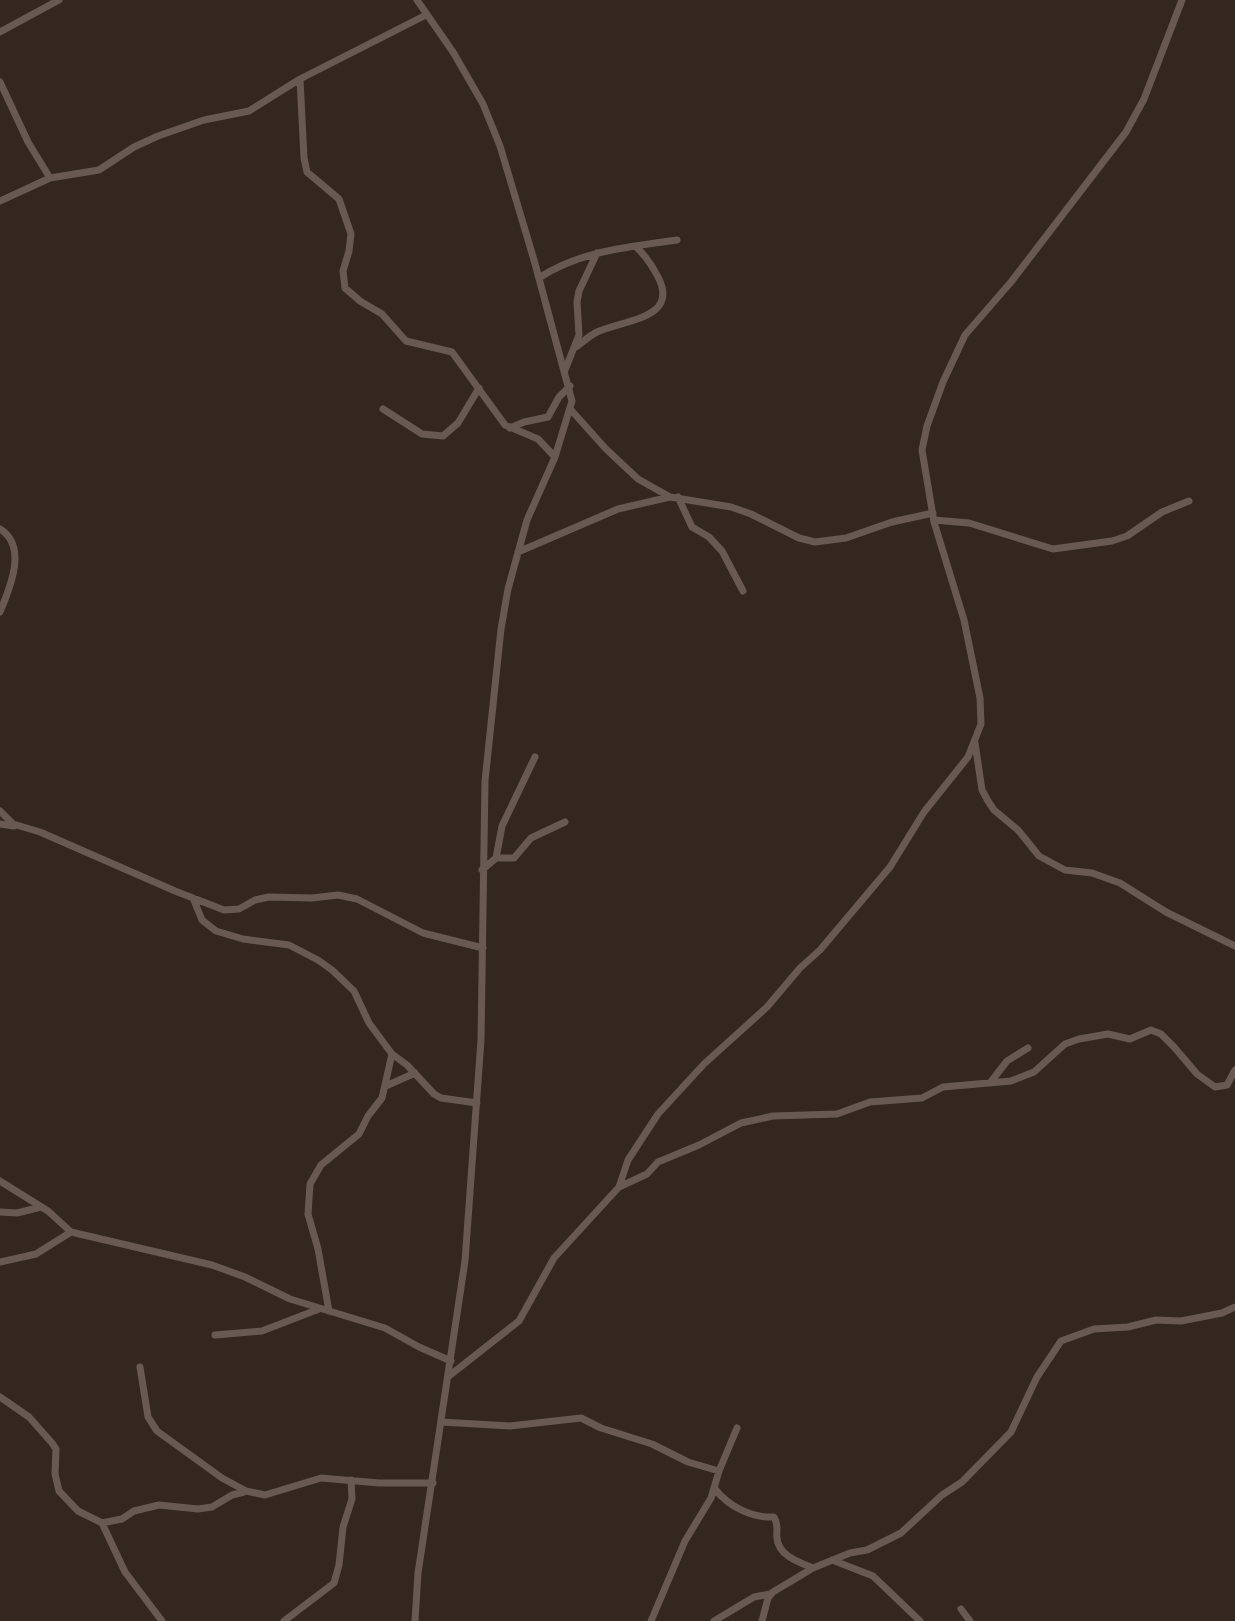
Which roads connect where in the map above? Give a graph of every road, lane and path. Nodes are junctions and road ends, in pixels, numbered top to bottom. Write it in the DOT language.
graph roads {
  1 [pos="59,0"];
  2 [pos="418,0"];
  3 [pos="1182,0"];
  4 [pos="426,15"];
  5 [pos="0,32"];
  6 [pos="300,79"];
  7 [pos="0,82"];
  8 [pos="50,178"];
  9 [pos="0,201"];
  10 [pos="677,240"];
  11 [pos="636,247"];
  12 [pos="597,253"];
  13 [pos="539,278"];
  14 [pos="576,347"];
  15 [pos="565,370"];
  16 [pos="570,386"];
  17 [pos="479,388"];
  18 [pos="383,409"];
  19 [pos="571,410"];
  20 [pos="510,428"];
  21 [pos="555,457"];
  22 [pos="674,497"];
  23 [pos="1189,501"];
  24 [pos="933,516"];
  25 [pos="0,529"];
  26 [pos="518,552"];
  27 [pos="743,591"];
  28 [pos="0,612"];
  29 [pos="975,743"];
  30 [pos="535,757"];
  31 [pos="0,811"];
  32 [pos="565,822"];
  33 [pos="0,824"];
  34 [pos="20,827"];
  35 [pos="496,858"];
  36 [pos="482,870"];
  37 [pos="193,898"];
  38 [pos="1235,946"];
  39 [pos="483,948"];
  40 [pos="1028,1048"];
  41 [pos="392,1054"];
  42 [pos="1235,1070"];
  43 [pos="415,1073"];
  44 [pos="990,1083"];
  45 [pos="386,1086"];
  46 [pos="477,1103"];
  47 [pos="0,1181"];
  48 [pos="619,1187"];
  49 [pos="41,1207"];
  50 [pos="0,1212"];
  51 [pos="71,1232"];
  52 [pos="0,1262"];
  53 [pos="1235,1307"];
  54 [pos="319,1309"];
  55 [pos="329,1311"];
  56 [pos="215,1335"];
  57 [pos="451,1361"];
  58 [pos="140,1367"];
  59 [pos="449,1376"];
  60 [pos="0,1397"];
  61 [pos="441,1422"];
  62 [pos="737,1428"];
  63 [pos="719,1471"];
  64 [pos="351,1480"];
  65 [pos="433,1483"];
  66 [pos="715,1489"];
  67 [pos="246,1491"];
  68 [pos="102,1523"];
  69 [pos="832,1560"];
  70 [pos="813,1568"];
  71 [pos="770,1594"];
  72 [pos="961,1609"];
  73 [pos="162,1621"];
  74 [pos="284,1621"];
  75 [pos="415,1621"];
  76 [pos="651,1621"];
  77 [pos="714,1621"];
  78 [pos="762,1621"];
  79 [pos="920,1621"];
  80 [pos="970,1621"];
  1 -- 5 [label="street"];
  2 -- 4 [label="street"];
  3 -- 24 [label="street"];
  4 -- 6 [label="street"];
  4 -- 13 [label="street"];
  6 -- 8 [label="street"];
  6 -- 17 [label="street"];
  7 -- 8 [label="street"];
  8 -- 9 [label="street"];
  10 -- 11 [label="street"];
  11 -- 12 [label="street"];
  11 -- 14 [label="street"];
  12 -- 13 [label="street"];
  12 -- 14 [label="street"];
  13 -- 15 [label="street"];
  14 -- 15 [label="street"];
  15 -- 16 [label="street"];
  16 -- 19 [label="street"];
  16 -- 20 [label="street"];
  17 -- 18 [label="street"];
  17 -- 20 [label="street"];
  19 -- 21 [label="street"];
  19 -- 22 [label="street"];
  20 -- 21 [label="street"];
  21 -- 26 [label="street"];
  22 -- 24 [label="street"];
  22 -- 26 [label="street"];
  22 -- 27 [label="street"];
  23 -- 24 [label="street"];
  24 -- 29 [label="street"];
  25 -- 28 [label="street"];
  26 -- 36 [label="street"];
  29 -- 38 [label="street"];
  29 -- 48 [label="street"];
  30 -- 35 [label="street"];
  31 -- 34 [label="street"];
  32 -- 35 [label="street"];
  33 -- 34 [label="street"];
  34 -- 37 [label="street"];
  35 -- 36 [label="street"];
  36 -- 39 [label="street"];
  37 -- 39 [label="street"];
  37 -- 41 [label="street"];
  39 -- 46 [label="street"];
  40 -- 44 [label="street"];
  41 -- 43 [label="street"];
  41 -- 45 [label="street"];
  42 -- 44 [label="street"];
  43 -- 45 [label="street"];
  43 -- 46 [label="street"];
  44 -- 48 [label="street"];
  45 -- 55 [label="street"];
  46 -- 57 [label="street"];
  47 -- 49 [label="street"];
  48 -- 59 [label="street"];
  49 -- 50 [label="street"];
  49 -- 51 [label="street"];
  51 -- 52 [label="street"];
  51 -- 54 [label="street"];
  53 -- 69 [label="street"];
  54 -- 55 [label="street"];
  54 -- 56 [label="street"];
  55 -- 57 [label="street"];
  57 -- 59 [label="street"];
  58 -- 67 [label="street"];
  59 -- 61 [label="street"];
  60 -- 68 [label="street"];
  61 -- 63 [label="street"];
  61 -- 65 [label="street"];
  62 -- 63 [label="street"];
  63 -- 66 [label="street"];
  64 -- 65 [label="street"];
  64 -- 67 [label="street"];
  64 -- 74 [label="street"];
  65 -- 75 [label="street"];
  66 -- 70 [label="street"];
  66 -- 76 [label="street"];
  67 -- 68 [label="street"];
  68 -- 73 [label="street"];
  69 -- 70 [label="street"];
  69 -- 79 [label="street"];
  70 -- 71 [label="street"];
  71 -- 77 [label="street"];
  71 -- 78 [label="street"];
  72 -- 80 [label="street"];
}
